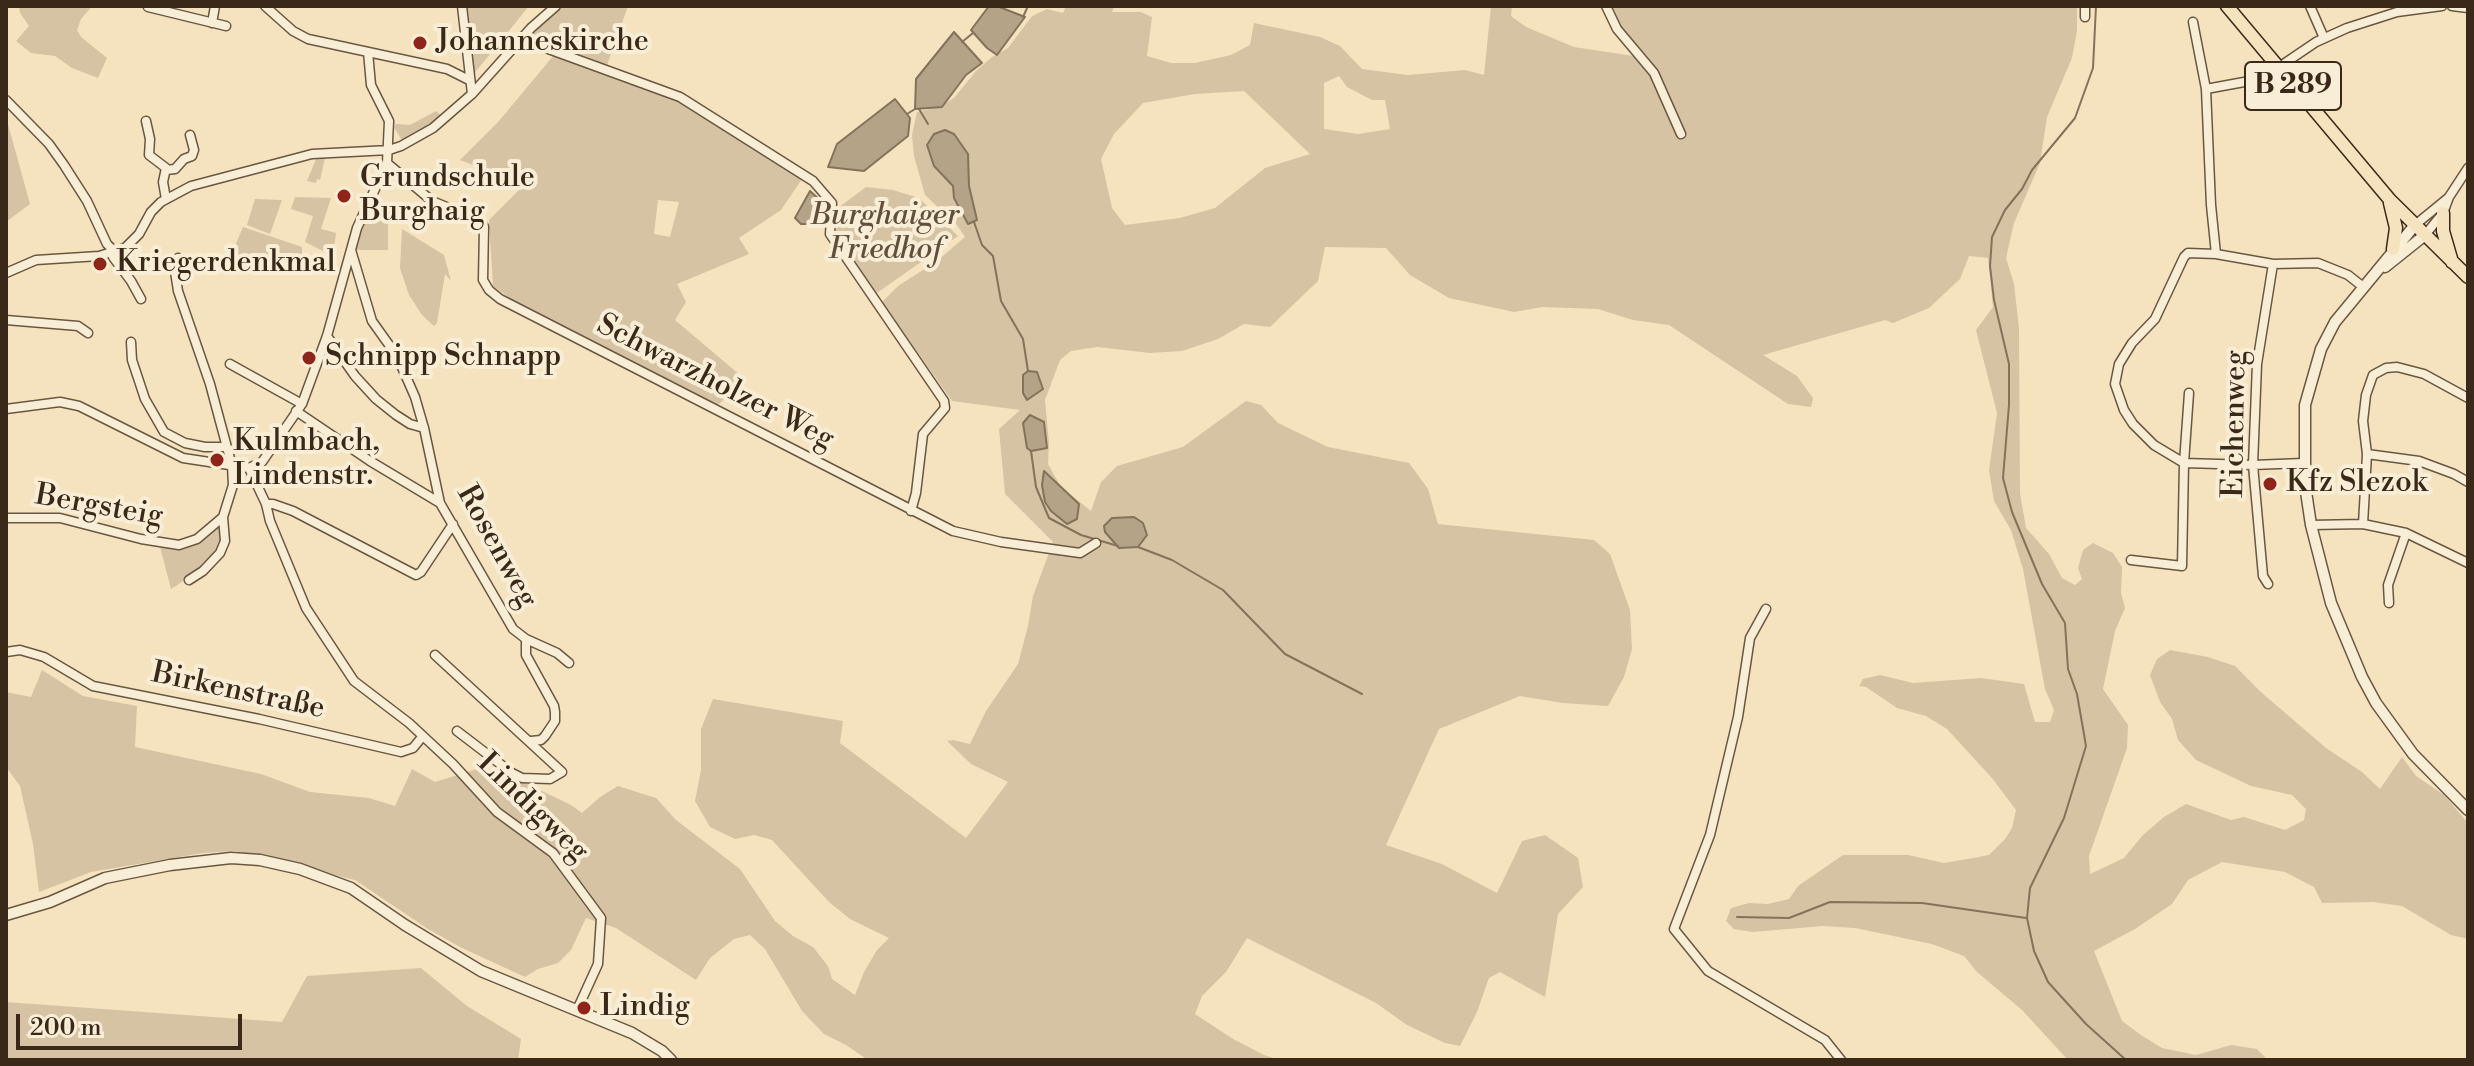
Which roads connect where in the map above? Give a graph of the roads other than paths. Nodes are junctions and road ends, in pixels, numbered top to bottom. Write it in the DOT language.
graph roads {
  1 [pos="215,6"];
  2 [pos="462,6"];
  3 [pos="556,6"];
  4 [pos="1606,6"];
  5 [pos="2085,6"];
  6 [pos="2227,6"];
  7 [pos="2310,6"];
  8 [pos="2442,6"];
  9 [pos="2452,6"];
  10 [pos="148,7"];
  11 [pos="271,8"];
  12 [pos="2468,8"];
  13 [pos="2085,17"];
  14 [pos="2193,22"];
  15 [pos="212,23"];
  16 [pos="226,26"];
  17 [pos="2324,38"];
  18 [pos="521,39"];
  19 [pos="368,52"];
  20 [pos="2285,63"];
  21 [pos="469,80"];
  22 [pos="2255,80"];
  23 [pos="2206,89"];
  24 [pos="472,94"];
  25 [pos="6,100"];
  26 [pos="146,121"];
  27 [pos="1681,134"];
  28 [pos="190,135"];
  29 [pos="389,150"];
  30 [pos="387,163"];
  31 [pos="2468,168"];
  32 [pos="166,170"];
  33 [pos="2449,197"];
  34 [pos="166,199"];
  35 [pos="2390,200"];
  36 [pos="2443,213"];
  37 [pos="2415,225"];
  38 [pos="2425,235"];
  39 [pos="351,249"];
  40 [pos="2393,249"];
  41 [pos="113,250"];
  42 [pos="2216,254"];
  43 [pos="178,258"];
  44 [pos="2452,262"];
  45 [pos="2273,264"];
  46 [pos="6,273"];
  47 [pos="2468,277"];
  48 [pos="2362,286"];
  49 [pos="141,299"];
  50 [pos="6,320"];
  51 [pos="88,333"];
  52 [pos="327,336"];
  53 [pos="131,342"];
  54 [pos="230,364"];
  55 [pos="2189,393"];
  56 [pos="2468,398"];
  57 [pos="299,407"];
  58 [pos="6,409"];
  59 [pos="424,428"];
  60 [pos="226,447"];
  61 [pos="2367,454"];
  62 [pos="2184,463"];
  63 [pos="2303,463"];
  64 [pos="2253,465"];
  65 [pos="232,466"];
  66 [pos="249,468"];
  67 [pos="2468,482"];
  68 [pos="440,503"];
  69 [pos="266,504"];
  70 [pos="911,511"];
  71 [pos="223,517"];
  72 [pos="6,518"];
  73 [pos="453,524"];
  74 [pos="2363,524"];
  75 [pos="2311,525"];
  76 [pos="2406,533"];
  77 [pos="1096,543"];
  78 [pos="2131,560"];
  79 [pos="2468,563"];
  80 [pos="189,580"];
  81 [pos="2268,584"];
  82 [pos="2389,603"];
  83 [pos="1766,609"];
  84 [pos="526,639"];
  85 [pos="30,646"];
  86 [pos="6,652"];
  87 [pos="435,655"];
  88 [pos="44,657"];
  89 [pos="569,663"];
  90 [pos="457,731"];
  91 [pos="422,737"];
  92 [pos="531,741"];
  93 [pos="2468,810"];
  94 [pos="6,915"];
  95 [pos="577,1010"];
  96 [pos="671,1060"];
  97 [pos="1841,1060"];
  1 -- 15 [label="street"];
  2 -- 21 [label="street"];
  3 -- 18 [label="street"];
  4 -- 27 [label="street"];
  5 -- 13 [label="street"];
  6 -- 35 [label="main road, B 289"];
  7 -- 17 [label="street"];
  8 -- 17 [label="street"];
  9 -- 12 [label="street"];
  10 -- 15 [label="street"];
  11 -- 19 [label="street"];
  14 -- 23 [label="street"];
  15 -- 16 [label="street"];
  17 -- 20 [label="street"];
  18 -- 24 [label="street"];
  18 -- 70 [label="street"];
  19 -- 21 [label="street"];
  19 -- 29 [label="street"];
  21 -- 24 [label="street"];
  22 -- 23 [label="street"];
  23 -- 42 [label="street"];
  24 -- 29 [label="street"];
  25 -- 41 [label="street"];
  26 -- 32 [label="street"];
  28 -- 32 [label="street"];
  29 -- 30 [label="street"];
  29 -- 34 [label="street"];
  30 -- 39 [label="street"];
  30 -- 70 [label="street, Schwarzholzer Weg"];
  31 -- 33 [label="street"];
  32 -- 34 [label="street"];
  33 -- 36 [label="street"];
  33 -- 37 [label="street"];
  34 -- 41 [label="street"];
  35 -- 37 [label="main road, B 289"];
  35 -- 40 [label="main road"];
  36 -- 38 [label="street"];
  36 -- 44 [label="main road"];
  37 -- 38 [label="main road, B 289"];
  37 -- 40 [label="street"];
  38 -- 44 [label="main road, B 289"];
  38 -- 48 [label="street"];
  39 -- 52 [label="street"];
  39 -- 59 [label="street, Rosenweg"];
  40 -- 48 [label="street"];
  41 -- 46 [label="street"];
  41 -- 49 [label="street"];
  42 -- 45 [label="street"];
  42 -- 62 [label="street"];
  43 -- 60 [label="street"];
  44 -- 47 [label="main road, B 289"];
  45 -- 48 [label="street"];
  45 -- 64 [label="street, Eichenweg"];
  48 -- 63 [label="street"];
  50 -- 51 [label="street"];
  52 -- 57 [label="street"];
  52 -- 59 [label="street"];
  53 -- 60 [label="street"];
  54 -- 57 [label="street"];
  55 -- 62 [label="street"];
  56 -- 61 [label="street"];
  57 -- 66 [label="street"];
  57 -- 68 [label="street"];
  58 -- 65 [label="street"];
  59 -- 68 [label="street, Rosenweg"];
  60 -- 65 [label="street"];
  61 -- 67 [label="street"];
  61 -- 74 [label="street"];
  62 -- 64 [label="street"];
  62 -- 78 [label="street"];
  63 -- 64 [label="street"];
  63 -- 75 [label="street"];
  64 -- 81 [label="street, Eichenweg"];
  65 -- 66 [label="street"];
  65 -- 71 [label="street"];
  66 -- 69 [label="street, Lindigweg"];
  68 -- 73 [label="street, Rosenweg"];
  69 -- 73 [label="street"];
  69 -- 91 [label="street, Lindigweg"];
  70 -- 77 [label="street, Schwarzholzer Weg"];
  71 -- 72 [label="street, Bergsteig"];
  71 -- 80 [label="street"];
  73 -- 84 [label="street, Rosenweg"];
  74 -- 75 [label="street"];
  74 -- 76 [label="street"];
  75 -- 93 [label="street"];
  76 -- 79 [label="street"];
  76 -- 82 [label="street"];
  83 -- 97 [label="street"];
  84 -- 89 [label="street, Rosenweg"];
  84 -- 92 [label="street, Rosenweg"];
  85 -- 88 [label="street, Birkenstraße"];
  86 -- 88 [label="street, Birkenstraße"];
  87 -- 92 [label="street"];
  88 -- 91 [label="street, Birkenstraße"];
  90 -- 92 [label="street"];
  91 -- 95 [label="street, Lindigweg"];
  94 -- 95 [label="street"];
  95 -- 96 [label="street"];
}
